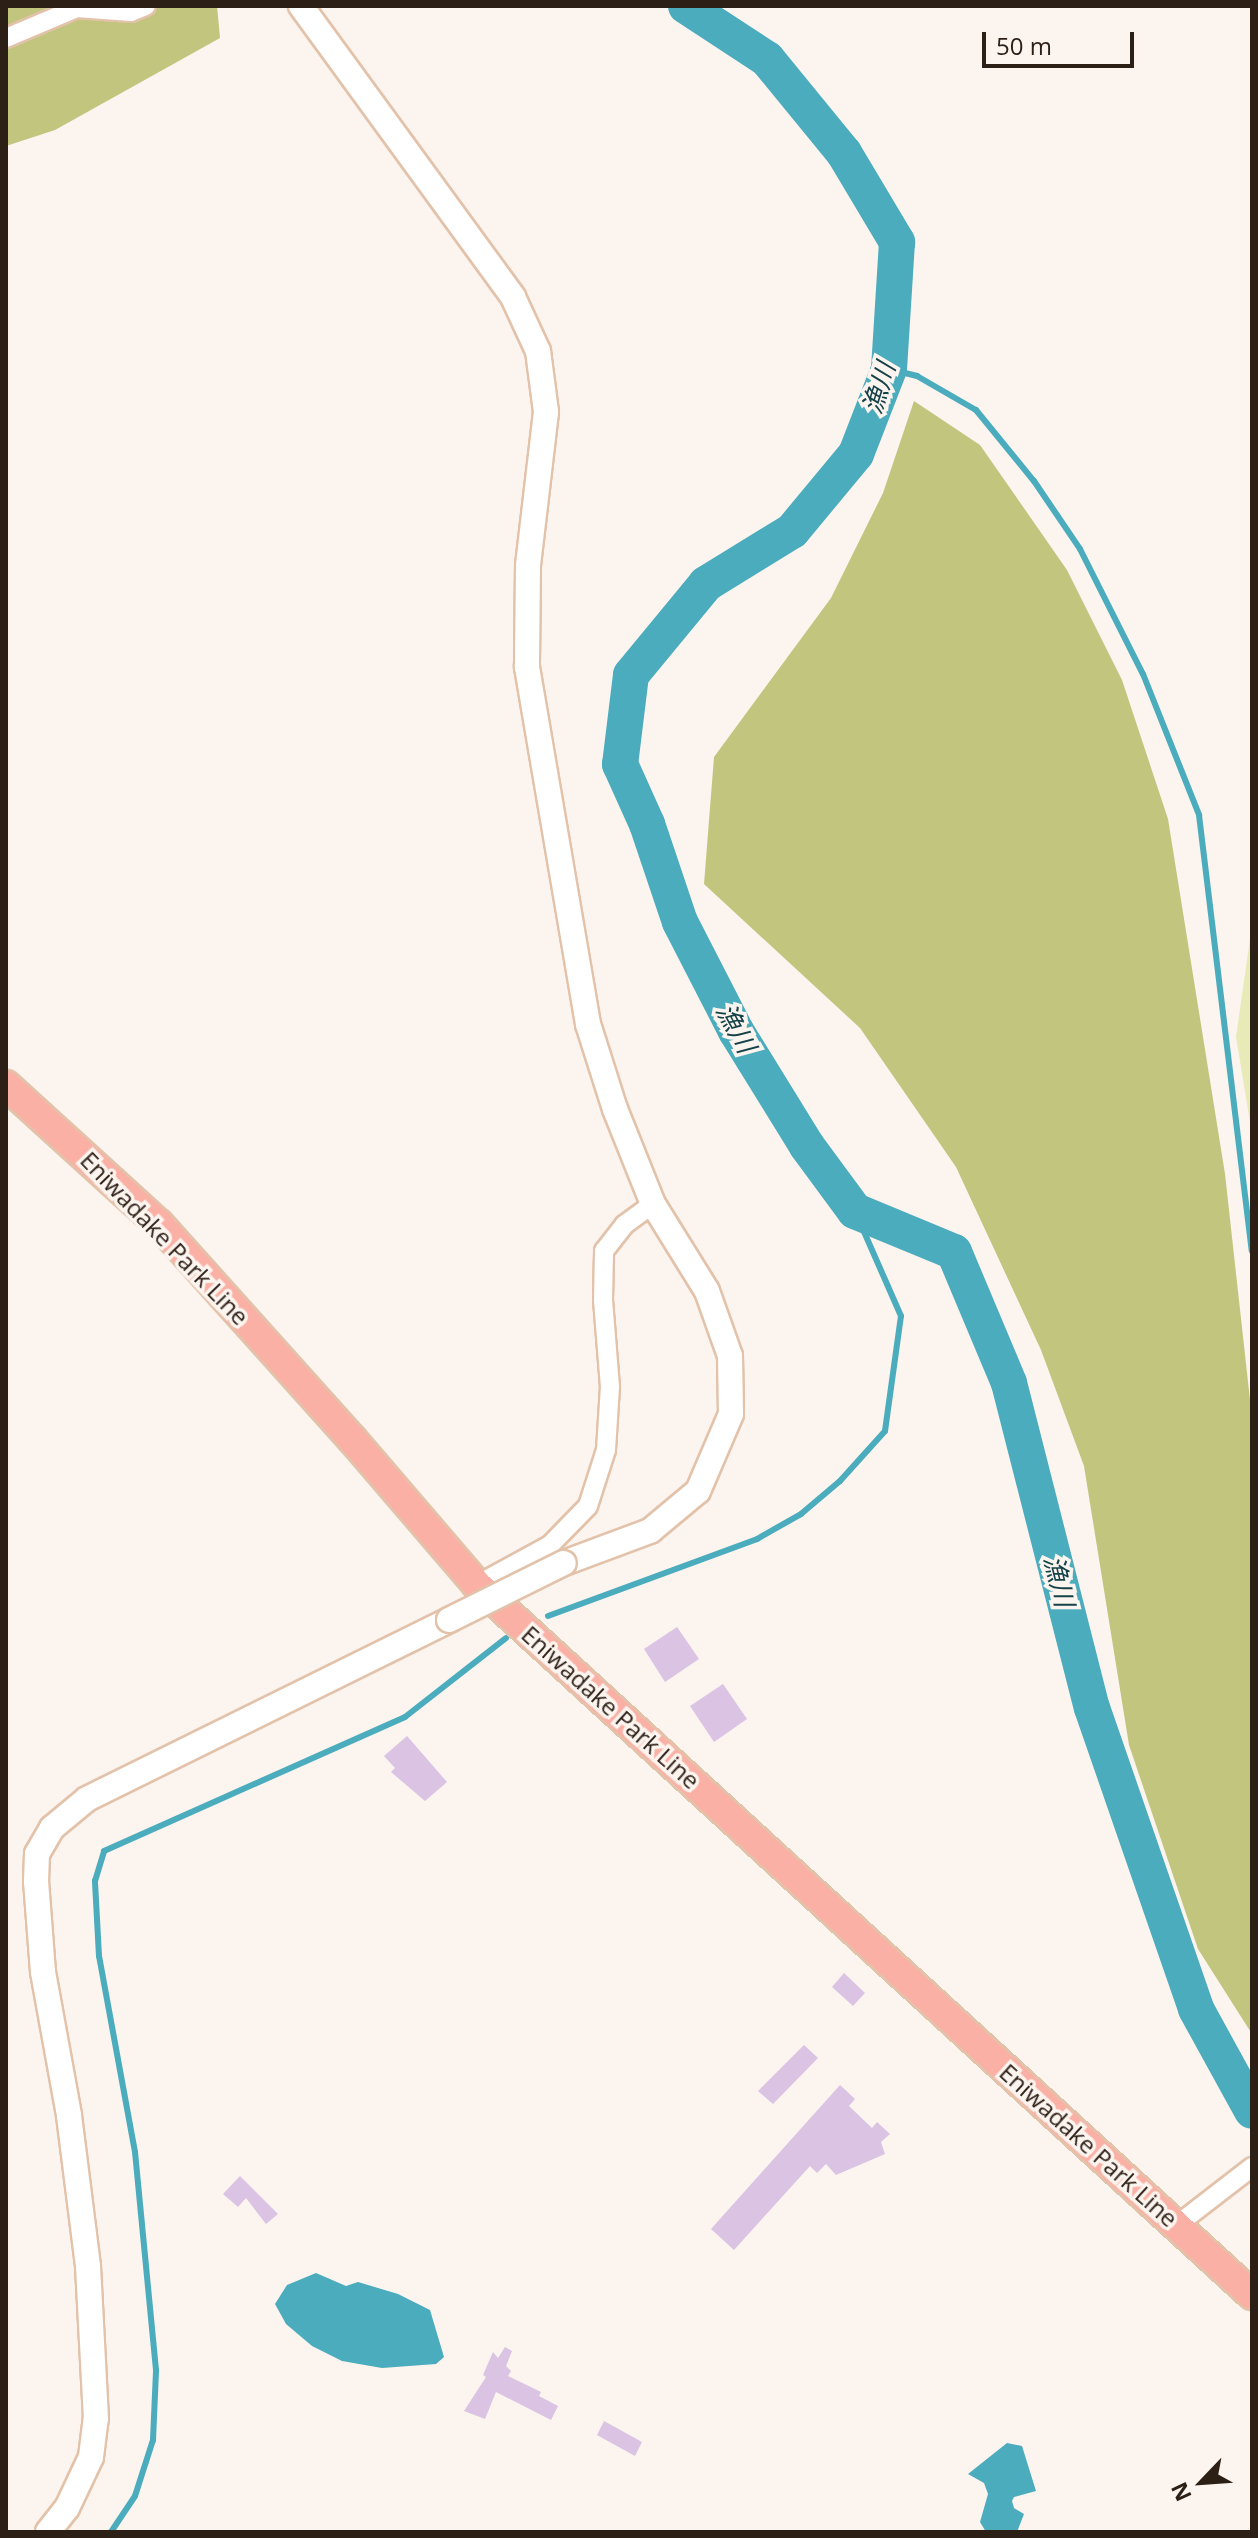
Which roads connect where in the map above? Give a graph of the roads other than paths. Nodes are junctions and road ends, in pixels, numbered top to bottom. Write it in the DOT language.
graph roads {
  1 [pos="146,6"];
  2 [pos="301,6"];
  3 [pos="6,38"];
  4 [pos="6,1085"];
  5 [pos="653,1204"];
  6 [pos="477,1585"];
  7 [pos="1247,2171"];
  8 [pos="1177,2225"];
  9 [pos="1252,2295"];
  10 [pos="48,2532"];
  1 -- 3 [label="street"];
  2 -- 5 [label="street"];
  4 -- 6 [label="main road, Eniwadake Park Line"];
  5 -- 6 [label="street"];
  5 -- 10 [label="street, bridge"];
  6 -- 8 [label="main road, Eniwadake Park Line"];
  7 -- 8 [label="street"];
  8 -- 9 [label="main road, Eniwadake Park Line"];
}
